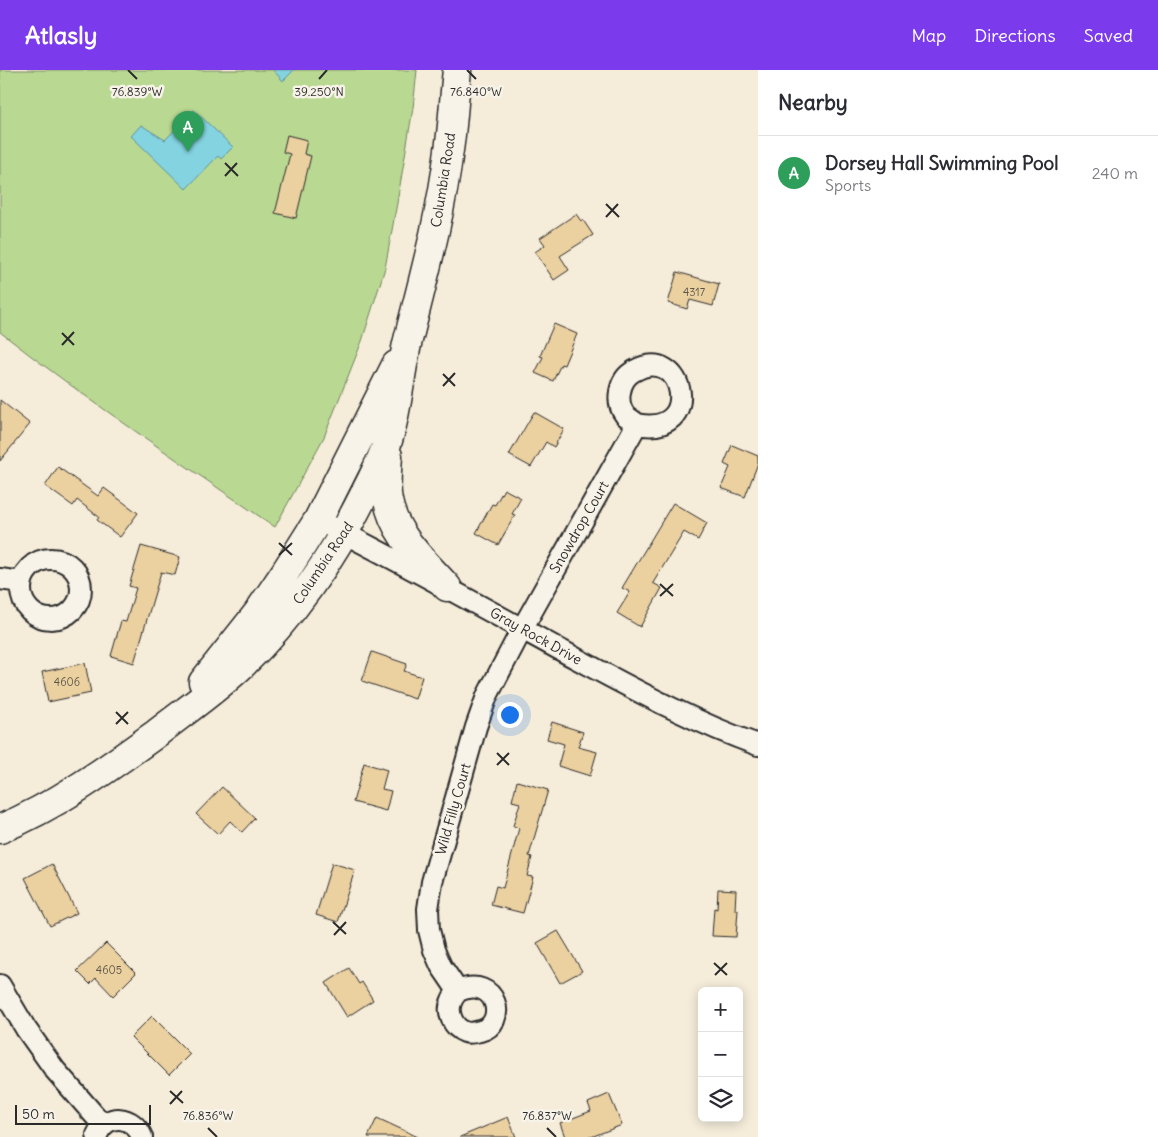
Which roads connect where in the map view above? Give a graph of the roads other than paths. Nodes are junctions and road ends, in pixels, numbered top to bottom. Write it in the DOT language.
graph roads {
  1 [pos="457,70"];
  2 [pos="406,346"];
  3 [pos="637,424"];
  4 [pos="389,438"];
  5 [pos="318,520"];
  6 [pos="345,534"];
  7 [pos="0,579"];
  8 [pos="21,582"];
  9 [pos="447,587"];
  10 [pos="522,629"];
  11 [pos="160,730"];
  12 [pos="758,745"];
  13 [pos="0,829"];
  14 [pos="0,985"];
  15 [pos="458,991"];
  16 [pos="100,1131"];
  17 [pos="142,1137"];
  1 -- 2 [label="street, Columbia Road"];
  2 -- 4 [label="street, Columbia Road"];
  2 -- 5 [label="street, Columbia Road"];
  3 -- 10 [label="street, Snowdrop Court"];
  4 -- 6 [label="street, Columbia Road"];
  4 -- 9 [label="street"];
  5 -- 6 [label="street, Gray Rock Drive"];
  5 -- 11 [label="street, Columbia Road"];
  6 -- 9 [label="street, Gray Rock Drive"];
  6 -- 11 [label="street, Columbia Road"];
  7 -- 8 [label="street"];
  9 -- 10 [label="street, Gray Rock Drive"];
  10 -- 12 [label="street, Gray Rock Drive"];
  10 -- 15 [label="street, Wild Filly Court"];
  11 -- 13 [label="street, Columbia Road"];
  14 -- 16 [label="street"];
  16 -- 17 [label="street"];
}
